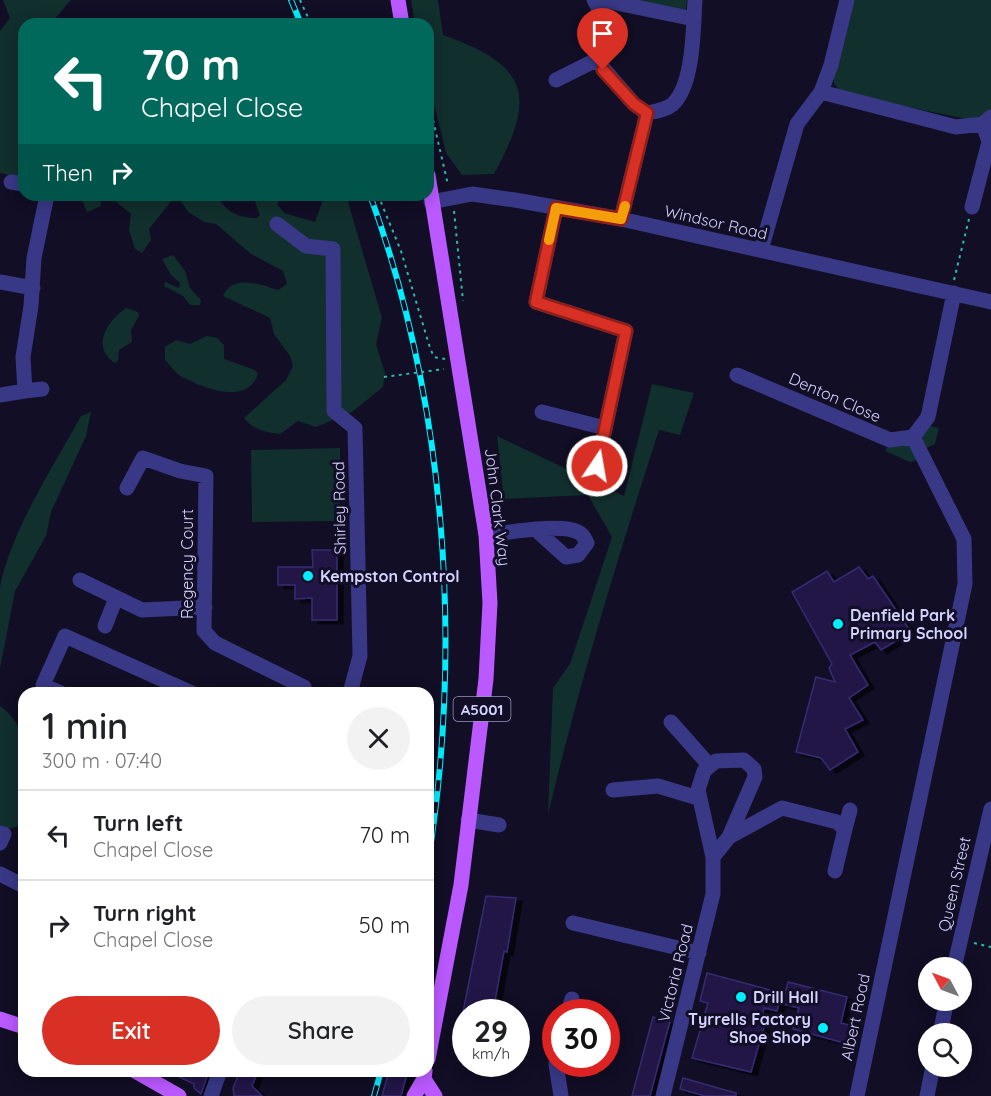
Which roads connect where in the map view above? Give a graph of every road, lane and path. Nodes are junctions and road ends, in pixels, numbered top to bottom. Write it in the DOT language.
graph roads {
  1 [pos="300,0"];
  2 [pos="398,0"];
  3 [pos="595,0"];
  4 [pos="602,0"];
  5 [pos="695,0"];
  6 [pos="847,0"];
  7 [pos="308,18"];
  8 [pos="401,18"];
  9 [pos="694,19"];
  10 [pos="596,60"];
  11 [pos="556,80"];
  12 [pos="821,92"];
  13 [pos="647,113"];
  14 [pos="987,121"];
  15 [pos="434,124"];
  16 [pos="444,166"];
  17 [pos="46,201"];
  18 [pos="380,201"];
  19 [pos="431,202"];
  20 [pos="972,207"];
  21 [pos="556,208"];
  22 [pos="455,215"];
  23 [pos="621,219"];
  24 [pos="277,224"];
  25 [pos="761,250"];
  26 [pos="0,282"];
  27 [pos="33,288"];
  28 [pos="952,293"];
  29 [pos="991,302"];
  30 [pos="464,307"];
  31 [pos="448,359"];
  32 [pos="444,369"];
  33 [pos="737,375"];
  34 [pos="384,377"];
  35 [pos="42,389"];
  36 [pos="25,392"];
  37 [pos="0,395"];
  38 [pos="542,412"];
  39 [pos="605,428"];
  40 [pos="913,437"];
  41 [pos="597,466"];
  42 [pos="127,488"];
  43 [pos="535,529"];
  44 [pos="486,535"];
  45 [pos="80,580"];
  46 [pos="117,598"];
  47 [pos="205,607"];
  48 [pos="105,626"];
  49 [pos="48,687"];
  50 [pos="179,687"];
  51 [pos="304,687"];
  52 [pos="352,687"];
  53 [pos="671,722"];
  54 [pos="710,765"];
  55 [pos="613,790"];
  56 [pos="698,798"];
  57 [pos="991,809"];
  58 [pos="850,810"];
  59 [pos="468,820"];
  60 [pos="499,825"];
  61 [pos="845,829"];
  62 [pos="0,833"];
  63 [pos="729,837"];
  64 [pos="0,843"];
  65 [pos="713,857"];
  66 [pos="835,871"];
  67 [pos="0,874"];
  68 [pos="18,883"];
  69 [pos="573,923"];
  70 [pos="959,940"];
  71 [pos="991,947"];
  72 [pos="699,952"];
  73 [pos="956,957"];
  74 [pos="0,1019"];
  75 [pos="434,1019"];
  76 [pos="18,1026"];
  77 [pos="146,1077"];
  78 [pos="218,1077"];
  79 [pos="424,1077"];
  80 [pos="425,1077"];
  81 [pos="426,1077"];
  82 [pos="557,1077"];
  83 [pos="931,1077"];
  84 [pos="179,1096"];
  85 [pos="211,1096"];
  86 [pos="414,1096"];
  87 [pos="427,1096"];
  88 [pos="435,1096"];
  89 [pos="561,1096"];
  90 [pos="663,1096"];
  91 [pos="857,1096"];
  92 [pos="927,1096"];
  1 -- 7 [label="path"];
  2 -- 8 [label="main road"];
  3 -- 10 [label="street"];
  4 -- 9 [label="street"];
  5 -- 9 [label="street"];
  6 -- 12 [label="street"];
  9 -- 13 [label="street"];
  10 -- 11 [label="street"];
  10 -- 13 [label="street"];
  12 -- 14 [label="street"];
  12 -- 25 [label="street"];
  13 -- 23 [label="street"];
  14 -- 20 [label="street"];
  15 -- 16 [label="path"];
  17 -- 27 [label="street"];
  18 -- 31 [label="path"];
  19 -- 21 [label="street, Windsor Road"];
  19 -- 44 [label="main road, John Clark Way / A5001"];
  20 -- 28 [label="path"];
  21 -- 23 [label="street, Windsor Road"];
  21 -- 39 [label="street"];
  22 -- 30 [label="path"];
  23 -- 25 [label="street, Windsor Road"];
  24 -- 52 [label="street, Shirley Road"];
  25 -- 28 [label="street, Windsor Road"];
  26 -- 27 [label="street"];
  27 -- 36 [label="street"];
  28 -- 29 [label="street, Windsor Road"];
  28 -- 40 [label="street"];
  32 -- 34 [label="path"];
  33 -- 40 [label="street, Denton Close"];
  35 -- 36 [label="street"];
  36 -- 37 [label="street"];
  38 -- 39 [label="street"];
  39 -- 41 [label="street"];
  40 -- 91 [label="street, Albert Road"];
  42 -- 47 [label="street, Regency Court"];
  43 -- 43 [label="street"];
  43 -- 44 [label="street"];
  44 -- 59 [label="main road, John Clark Way / A5001"];
  45 -- 46 [label="street"];
  46 -- 47 [label="street"];
  46 -- 48 [label="street"];
  47 -- 51 [label="street, Regency Court"];
  49 -- 50 [label="street"];
  53 -- 54 [label="street"];
  54 -- 56 [label="street"];
  54 -- 63 [label="street"];
  55 -- 56 [label="street"];
  56 -- 65 [label="street, Victoria Road"];
  57 -- 70 [label="street, Queen Street"];
  58 -- 61 [label="street"];
  59 -- 60 [label="street"];
  59 -- 75 [label="main road, John Clark Way / A5001"];
  61 -- 63 [label="street"];
  61 -- 66 [label="street"];
  62 -- 64 [label="street"];
  63 -- 65 [label="street"];
  65 -- 72 [label="street, Victoria Road"];
  67 -- 68 [label="street"];
  69 -- 72 [label="street"];
  70 -- 71 [label="path"];
  70 -- 73 [label="street, Queen Street"];
  72 -- 90 [label="street, Victoria Road"];
  74 -- 76 [label="main road"];
  77 -- 84 [label="main road"];
  78 -- 85 [label="street"];
  79 -- 86 [label="main road"];
  80 -- 87 [label="main road"];
  81 -- 88 [label="main road"];
  82 -- 89 [label="street"];
  83 -- 92 [label="street"];
}
